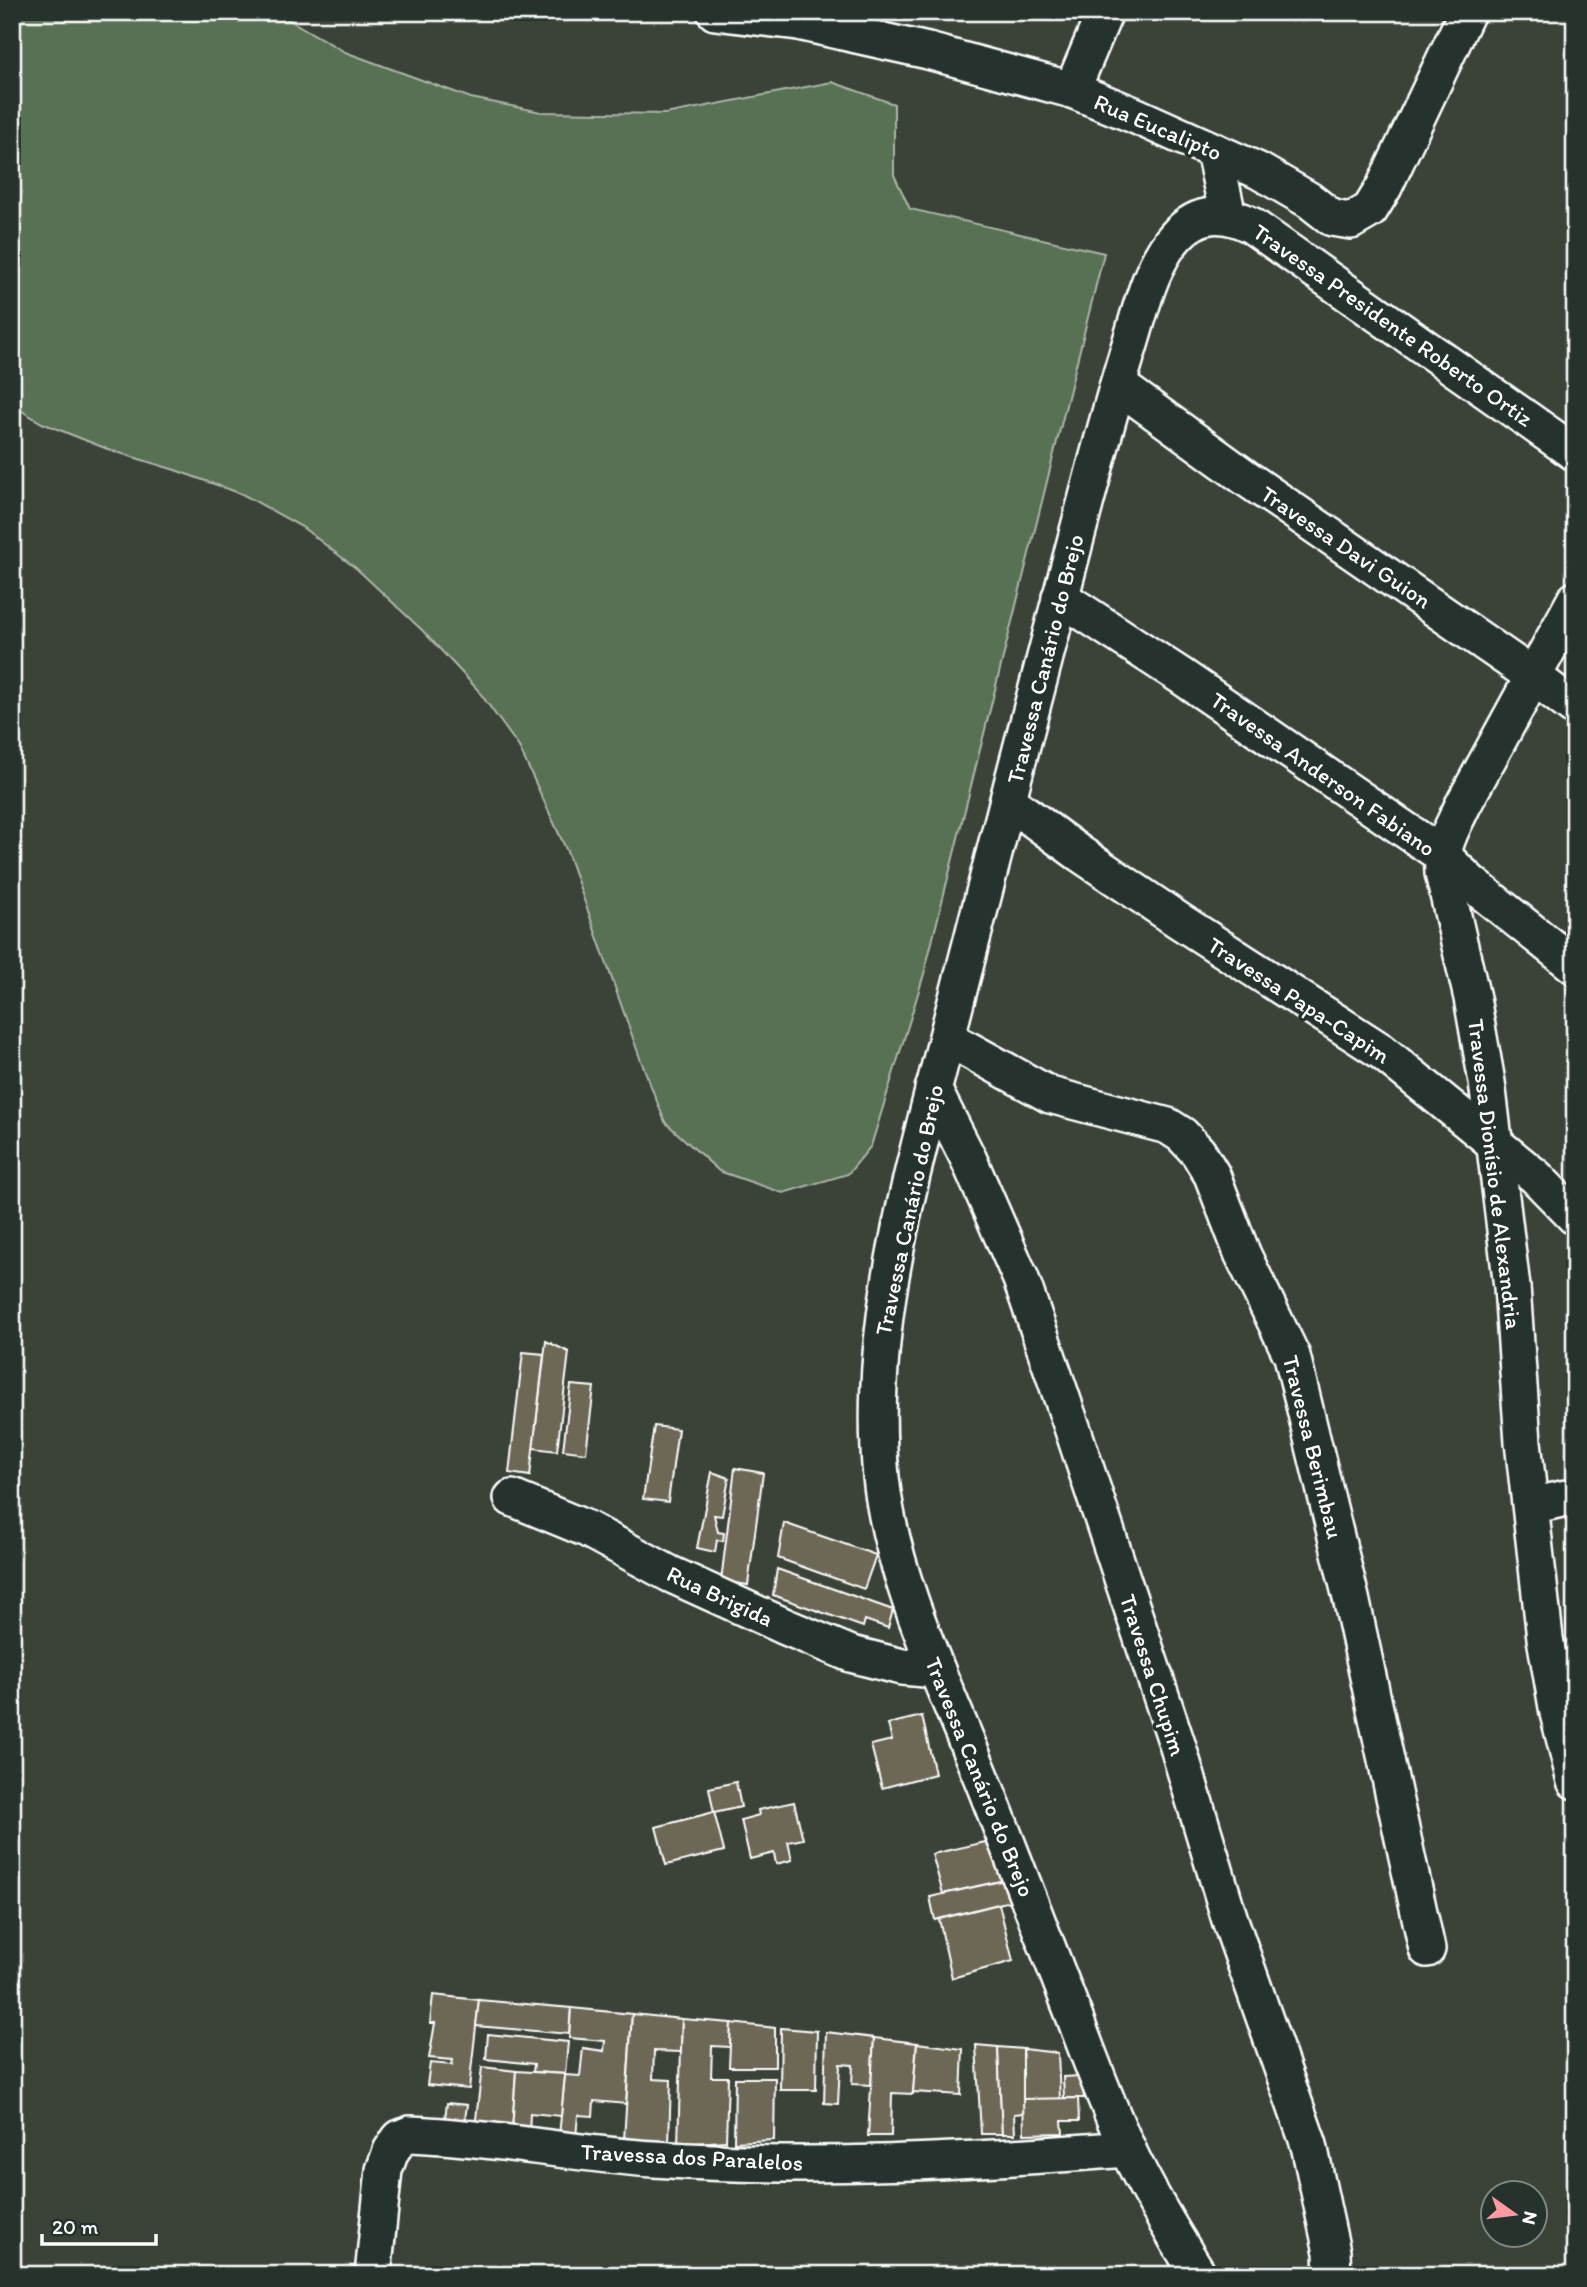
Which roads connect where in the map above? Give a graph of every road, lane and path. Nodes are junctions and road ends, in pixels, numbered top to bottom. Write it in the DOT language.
graph roads {
  1 [pos="1105,12"];
  2 [pos="1467,12"];
  3 [pos="724,13"];
  4 [pos="1072,90"];
  5 [pos="1214,151"];
  6 [pos="1217,216"];
  7 [pos="1118,385"];
  8 [pos="1575,453"];
  9 [pos="1060,597"];
  10 [pos="1575,600"];
  11 [pos="1533,676"];
  12 [pos="1575,708"];
  13 [pos="1008,801"];
  14 [pos="1442,855"];
  15 [pos="1575,966"];
  16 [pos="947,1038"];
  17 [pos="933,1089"];
  18 [pos="1493,1141"];
  19 [pos="1575,1217"];
  20 [pos="1575,1496"];
  21 [pos="512,1498"];
  22 [pos="1531,1506"];
  23 [pos="937,1670"];
  24 [pos="1566,1711"];
  25 [pos="1575,1781"];
  26 [pos="1427,1949"];
  27 [pos="1128,2150"];
  28 [pos="373,2275"];
  29 [pos="1199,2275"];
  30 [pos="1333,2275"];
  1 -- 4 [label="street"];
  2 -- 5 [label="street, Rua Eucalipto"];
  3 -- 4 [label="street, Rua Eucalipto"];
  4 -- 5 [label="street, Rua Eucalipto"];
  5 -- 6 [label="street"];
  6 -- 7 [label="street, Travessa Canário do Brejo"];
  6 -- 8 [label="street, Travessa Presidente Roberto Ortiz"];
  7 -- 9 [label="street, Travessa Canário do Brejo"];
  7 -- 11 [label="street, Travessa Davi Guion"];
  9 -- 13 [label="street, Travessa Canário do Brejo"];
  9 -- 14 [label="street, Travessa Anderson Fabiano"];
  10 -- 11 [label="street, Travessa Dionísio de Alexandria"];
  11 -- 12 [label="street, Travessa Davi Guion"];
  11 -- 14 [label="street, Travessa Dionísio de Alexandria"];
  13 -- 16 [label="street, Travessa Canário do Brejo"];
  13 -- 18 [label="street, Travessa Papa-Capim"];
  14 -- 15 [label="street, Travessa Anderson Fabiano"];
  14 -- 18 [label="street, Travessa Dionísio de Alexandria"];
  16 -- 17 [label="street, Travessa Canário do Brejo"];
  16 -- 26 [label="street, Travessa Berimbau"];
  17 -- 23 [label="street, Travessa Canário do Brejo"];
  17 -- 30 [label="street, Travessa Chupim"];
  18 -- 19 [label="street, Travessa Papa-Capim"];
  18 -- 22 [label="street, Travessa Dionísio de Alexandria"];
  20 -- 22 [label="street"];
  21 -- 23 [label="street, Rua Brigida"];
  22 -- 24 [label="street, Travessa Dionísio de Alexandria"];
  23 -- 27 [label="street, Travessa Canário do Brejo"];
  24 -- 25 [label="street, Travessa Dionísio de Alexandria"];
  27 -- 28 [label="street, Travessa dos Paralelos"];
  27 -- 29 [label="street, Travessa Canário do Brejo"];
}
